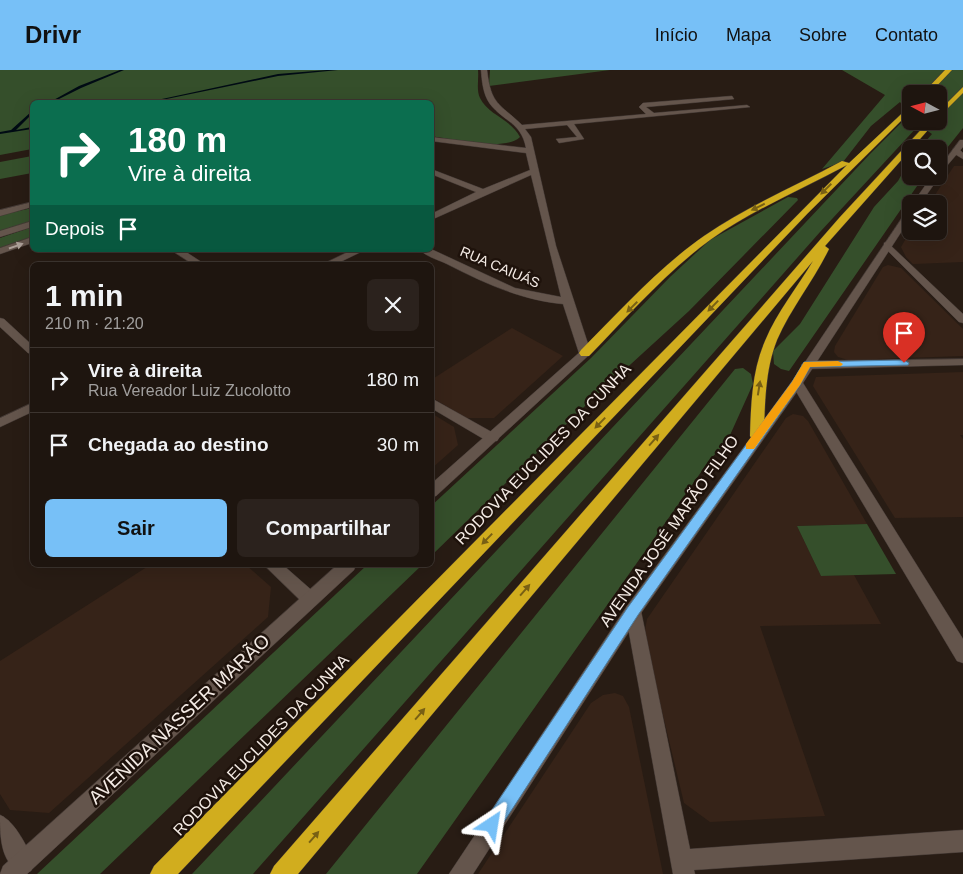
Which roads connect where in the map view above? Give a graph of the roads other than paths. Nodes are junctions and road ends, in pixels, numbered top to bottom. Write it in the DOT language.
graph roads {
  1 [pos="484,70"];
  2 [pos="949,70"];
  3 [pos="934,85"];
  4 [pos="963,89"];
  5 [pos="732,98"];
  6 [pos="948,105"];
  7 [pos="747,107"];
  8 [pos="653,116"];
  9 [pos="902,116"];
  10 [pos="570,124"];
  11 [pos="521,127"];
  12 [pos="925,130"];
  13 [pos="434,139"];
  14 [pos="559,141"];
  15 [pos="963,142"];
  16 [pos="529,151"];
  17 [pos="956,151"];
  18 [pos="864,152"];
  19 [pos="963,157"];
  20 [pos="947,163"];
  21 [pos="434,172"];
  22 [pos="532,172"];
  23 [pos="483,192"];
  24 [pos="30,206"];
  25 [pos="0,213"];
  26 [pos="434,216"];
  27 [pos="902,224"];
  28 [pos="30,225"];
  29 [pos="831,232"];
  30 [pos="0,234"];
  31 [pos="30,241"];
  32 [pos="887,245"];
  33 [pos="0,251"];
  34 [pos="179,252"];
  35 [pos="355,252"];
  36 [pos="429,252"];
  37 [pos="196,262"];
  38 [pos="333,262"];
  39 [pos="566,301"];
  40 [pos="963,320"];
  41 [pos="0,321"];
  42 [pos="30,349"];
  43 [pos="585,353"];
  44 [pos="963,362"];
  45 [pos="807,364"];
  46 [pos="797,383"];
  47 [pos="434,404"];
  48 [pos="30,409"];
  49 [pos="0,423"];
  50 [pos="757,436"];
  51 [pos="492,438"];
  52 [pos="434,489"];
  53 [pos="274,567"];
  54 [pos="346,567"];
  55 [pos="310,599"];
  56 [pos="633,611"];
  57 [pos="963,655"];
  58 [pos="0,825"];
  59 [pos="963,841"];
  60 [pos="682,867"];
  61 [pos="17,869"];
  62 [pos="162,874"];
  63 [pos="282,874"];
  64 [pos="460,874"];
  1 -- 11 [label="street"];
  2 -- 3 [label="highway"];
  4 -- 6 [label="highway"];
  5 -- 8 [label="street"];
  7 -- 8 [label="street"];
  8 -- 10 [label="street"];
  9 -- 18 [label="highway, RODOVIA EUCLIDES DA CUNHA"];
  10 -- 11 [label="street"];
  10 -- 14 [label="street"];
  11 -- 16 [label="street"];
  12 -- 29 [label="highway"];
  13 -- 16 [label="street"];
  15 -- 17 [label="street"];
  16 -- 22 [label="street"];
  17 -- 19 [label="street"];
  17 -- 20 [label="street"];
  18 -- 43 [label="highway, one-way"];
  18 -- 62 [label="highway, RODOVIA EUCLIDES DA CUNHA, one-way"];
  21 -- 23 [label="street"];
  22 -- 23 [label="street"];
  22 -- 39 [label="street"];
  23 -- 26 [label="street"];
  24 -- 25 [label="street"];
  27 -- 32 [label="street, AVENIDA JOSÉ MARÃO FILHO"];
  28 -- 30 [label="street"];
  50 -- 29 [label="highway, one-way"];
  63 -- 29 [label="highway, one-way"];
  33 -- 31 [label="street, one-way"];
  32 -- 40 [label="street"];
  32 -- 45 [label="street, AVENIDA JOSÉ MARÃO FILHO"];
  34 -- 37 [label="street"];
  35 -- 38 [label="street"];
  36 -- 39 [label="street, RUA CAIUÁS"];
  39 -- 43 [label="street"];
  41 -- 42 [label="street"];
  43 -- 51 [label="street"];
  44 -- 45 [label="street"];
  45 -- 46 [label="street, AVENIDA JOSÉ MARÃO FILHO"];
  46 -- 50 [label="street, AVENIDA JOSÉ MARÃO FILHO"];
  46 -- 57 [label="street"];
  47 -- 51 [label="street"];
  48 -- 49 [label="street"];
  50 -- 56 [label="street, AVENIDA JOSÉ MARÃO FILHO"];
  51 -- 52 [label="street"];
  53 -- 55 [label="street"];
  54 -- 55 [label="street, AVENIDA NASSER MARÃO"];
  55 -- 61 [label="street, AVENIDA NASSER MARÃO"];
  56 -- 60 [label="street"];
  56 -- 64 [label="street, AVENIDA JOSÉ MARÃO FILHO"];
  58 -- 61 [label="street"];
  59 -- 60 [label="street"];
}
